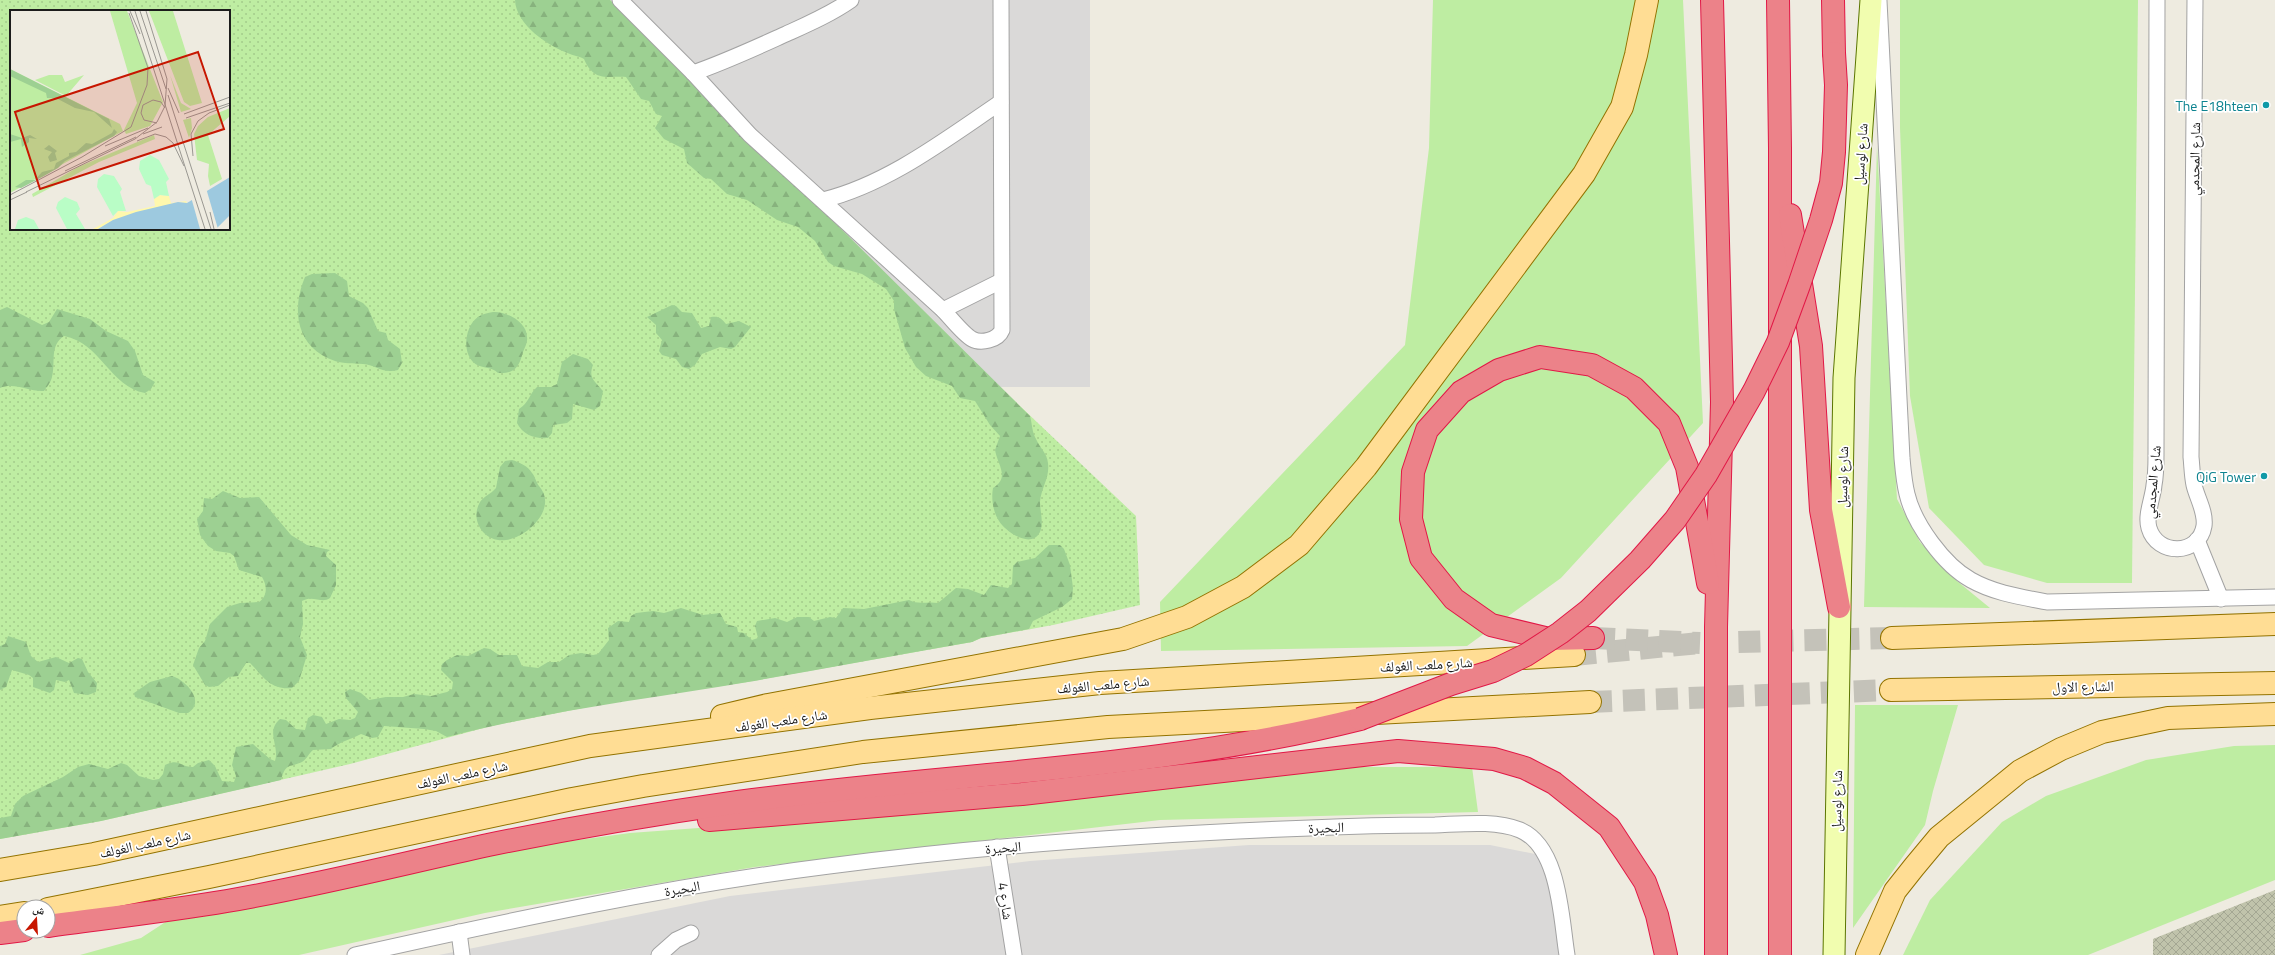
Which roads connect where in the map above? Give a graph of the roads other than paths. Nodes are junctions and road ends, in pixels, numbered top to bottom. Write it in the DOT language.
graph roads {
  1 [pos="620,0"];
  2 [pos="851,0"];
  3 [pos="1001,0"];
  4 [pos="1647,0"];
  5 [pos="1712,0"];
  6 [pos="1778,0"];
  7 [pos="1829,0"];
  8 [pos="1833,0"];
  9 [pos="1871,0"];
  10 [pos="1879,0"];
  11 [pos="2157,0"];
  12 [pos="2195,0"];
  13 [pos="1832,29"];
  14 [pos="693,73"];
  15 [pos="1000,102"];
  16 [pos="1780,148"];
  17 [pos="823,200"];
  18 [pos="1001,281"];
  19 [pos="943,310"];
  20 [pos="2197,540"];
  21 [pos="2275,597"];
  22 [pos="2222,599"];
  23 [pos="1839,606"];
  24 [pos="2275,624"];
  25 [pos="1716,627"];
  26 [pos="1593,638"];
  27 [pos="1892,638"];
  28 [pos="1574,655"];
  29 [pos="2275,683"];
  30 [pos="1892,690"];
  31 [pos="1590,702"];
  32 [pos="2275,714"];
  33 [pos="590,746"];
  34 [pos="645,816"];
  35 [pos="998,847"];
  36 [pos="0,870"];
  37 [pos="56,907"];
  38 [pos="16,914"];
  39 [pos="0,917"];
  40 [pos="56,925"];
  41 [pos="16,931"];
  42 [pos="459,932"];
  43 [pos="0,933"];
  44 [pos="691,933"];
  45 [pos="355,955"];
  46 [pos="462,955"];
  47 [pos="659,955"];
  48 [pos="1014,955"];
  49 [pos="1567,955"];
  50 [pos="1666,955"];
  51 [pos="1716,955"];
  52 [pos="1780,955"];
  53 [pos="1834,955"];
  54 [pos="1867,955"];
  1 -- 14 [label="street"];
  2 -- 14 [label="street"];
  3 -- 15 [label="street"];
  4 -- 33 [label="main road"];
  5 -- 25 [label="highway"];
  6 -- 16 [label="highway"];
  7 -- 13 [label="highway"];
  8 -- 13 [label="highway"];
  9 -- 23 [label="street, شارع لوسيل"];
  10 -- 22 [label="street, شارع لوسيل"];
  11 -- 20 [label="street, شارع المجدمي"];
  12 -- 20 [label="street, شارع المجدمي"];
  13 -- 34 [label="highway, bridge"];
  14 -- 17 [label="street"];
  15 -- 17 [label="street"];
  15 -- 18 [label="street"];
  16 -- 23 [label="highway"];
  16 -- 52 [label="highway"];
  17 -- 19 [label="street"];
  18 -- 19 [label="street"];
  18 -- 19 [label="street"];
  20 -- 22 [label="street"];
  21 -- 22 [label="street"];
  23 -- 53 [label="street, شارع لوسيل"];
  24 -- 27 [label="main road"];
  25 -- 26 [label="highway"];
  25 -- 51 [label="highway"];
  28 -- 33 [label="main road, شارع ملعب الغولف"];
  29 -- 30 [label="main road, الشارع الاول"];
  31 -- 37 [label="main road"];
  32 -- 54 [label="main road"];
  33 -- 36 [label="main road, شارع ملعب الغولف"];
  34 -- 40 [label="highway"];
  34 -- 50 [label="highway"];
  35 -- 42 [label="street, البحيرة"];
  35 -- 48 [label="street, شارع 4"];
  35 -- 49 [label="street, البحيرة"];
  38 -- 39 [label="main road"];
  41 -- 43 [label="highway"];
  42 -- 45 [label="street, البحيرة"];
  42 -- 46 [label="street"];
  44 -- 47 [label="street"];
}
